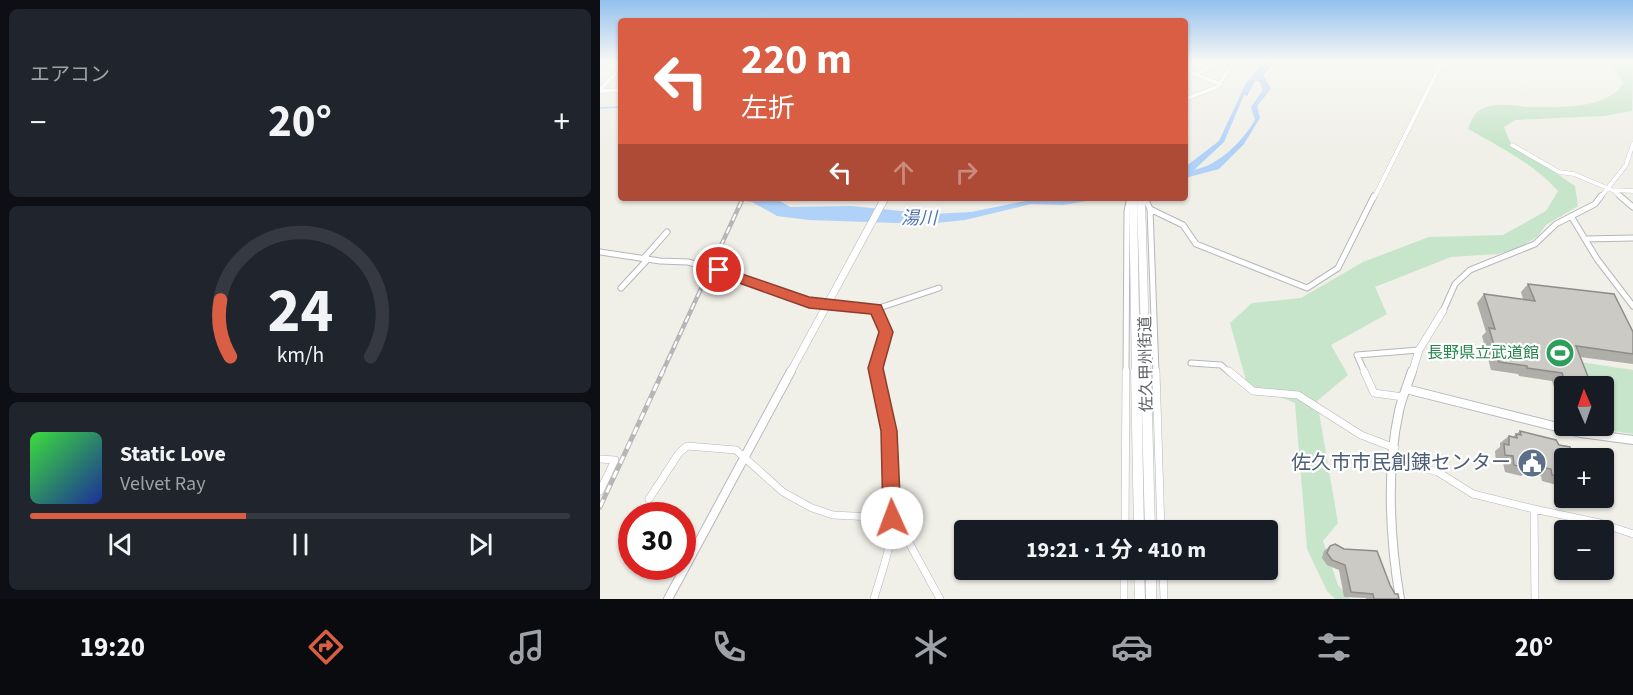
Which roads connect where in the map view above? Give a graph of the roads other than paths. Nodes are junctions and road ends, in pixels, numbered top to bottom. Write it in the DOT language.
graph roads {
  1 [pos="600,90"];
  2 [pos="618,90"];
  3 [pos="1206,90"];
  4 [pos="1428,90"];
  5 [pos="1188,98"];
  6 [pos="1633,144"];
  7 [pos="1512,146"];
  8 [pos="1610,189"];
  9 [pos="1633,191"];
  10 [pos="883,201"];
  11 [pos="1130,201"];
  12 [pos="1133,201"];
  13 [pos="1143,201"];
  14 [pos="1145,201"];
  15 [pos="1633,207"];
  16 [pos="1150,209"];
  17 [pos="1571,216"];
  18 [pos="667,232"];
  19 [pos="1633,238"];
  20 [pos="1585,239"];
  21 [pos="600,252"];
  22 [pos="646,259"];
  23 [pos="621,288"];
  24 [pos="939,288"];
  25 [pos="826,304"];
  26 [pos="1633,306"];
  27 [pos="876,309"];
  28 [pos="1443,311"];
  29 [pos="1419,350"];
  30 [pos="1191,363"];
  31 [pos="1404,393"];
  32 [pos="1633,440"];
  33 [pos="1395,448"];
  34 [pos="744,457"];
  35 [pos="600,459"];
  36 [pos="1394,460"];
  37 [pos="600,491"];
  38 [pos="649,499"];
  39 [pos="1534,509"];
  40 [pos="892,518"];
  41 [pos="1125,520"];
  42 [pos="1139,520"];
  43 [pos="1150,520"];
  44 [pos="1161,520"];
  45 [pos="891,534"];
  46 [pos="1633,534"];
  47 [pos="1124,580"];
  48 [pos="1139,580"];
  49 [pos="1151,580"];
  50 [pos="1163,580"];
  51 [pos="668,599"];
  52 [pos="874,599"];
  53 [pos="940,599"];
  54 [pos="1124,599"];
  55 [pos="1140,599"];
  56 [pos="1151,599"];
  57 [pos="1164,599"];
  58 [pos="1400,599"];
  59 [pos="1535,599"];
  1 -- 2 [label="street"];
  3 -- 5 [label="street"];
  4 -- 16 [label="street"];
  6 -- 8 [label="street"];
  7 -- 8 [label="street"];
  8 -- 9 [label="street"];
  8 -- 15 [label="street"];
  8 -- 17 [label="street"];
  10 -- 25 [label="street"];
  11 -- 41 [label="street"];
  12 -- 42 [label="main road, 佐久甲州街道"];
  13 -- 43 [label="main road, 佐久甲州街道"];
  14 -- 16 [label="street"];
  16 -- 44 [label="street"];
  17 -- 20 [label="street"];
  17 -- 28 [label="street"];
  18 -- 22 [label="street"];
  19 -- 20 [label="street"];
  20 -- 26 [label="street"];
  21 -- 22 [label="street"];
  22 -- 23 [label="street"];
  22 -- 25 [label="street"];
  24 -- 27 [label="street"];
  25 -- 27 [label="street"];
  25 -- 34 [label="street"];
  27 -- 40 [label="street"];
  28 -- 29 [label="street"];
  29 -- 31 [label="street"];
  29 -- 31 [label="street"];
  30 -- 33 [label="street"];
  31 -- 32 [label="street"];
  31 -- 33 [label="street"];
  33 -- 36 [label="street"];
  34 -- 38 [label="street"];
  34 -- 40 [label="street"];
  34 -- 51 [label="street"];
  35 -- 37 [label="street"];
  36 -- 39 [label="street"];
  36 -- 58 [label="street"];
  39 -- 46 [label="street"];
  39 -- 59 [label="street"];
  40 -- 45 [label="street"];
  45 -- 52 [label="street"];
  45 -- 53 [label="street"];
  47 -- 54 [label="street"];
  48 -- 55 [label="main road"];
  49 -- 56 [label="main road"];
  50 -- 57 [label="street"];
}
